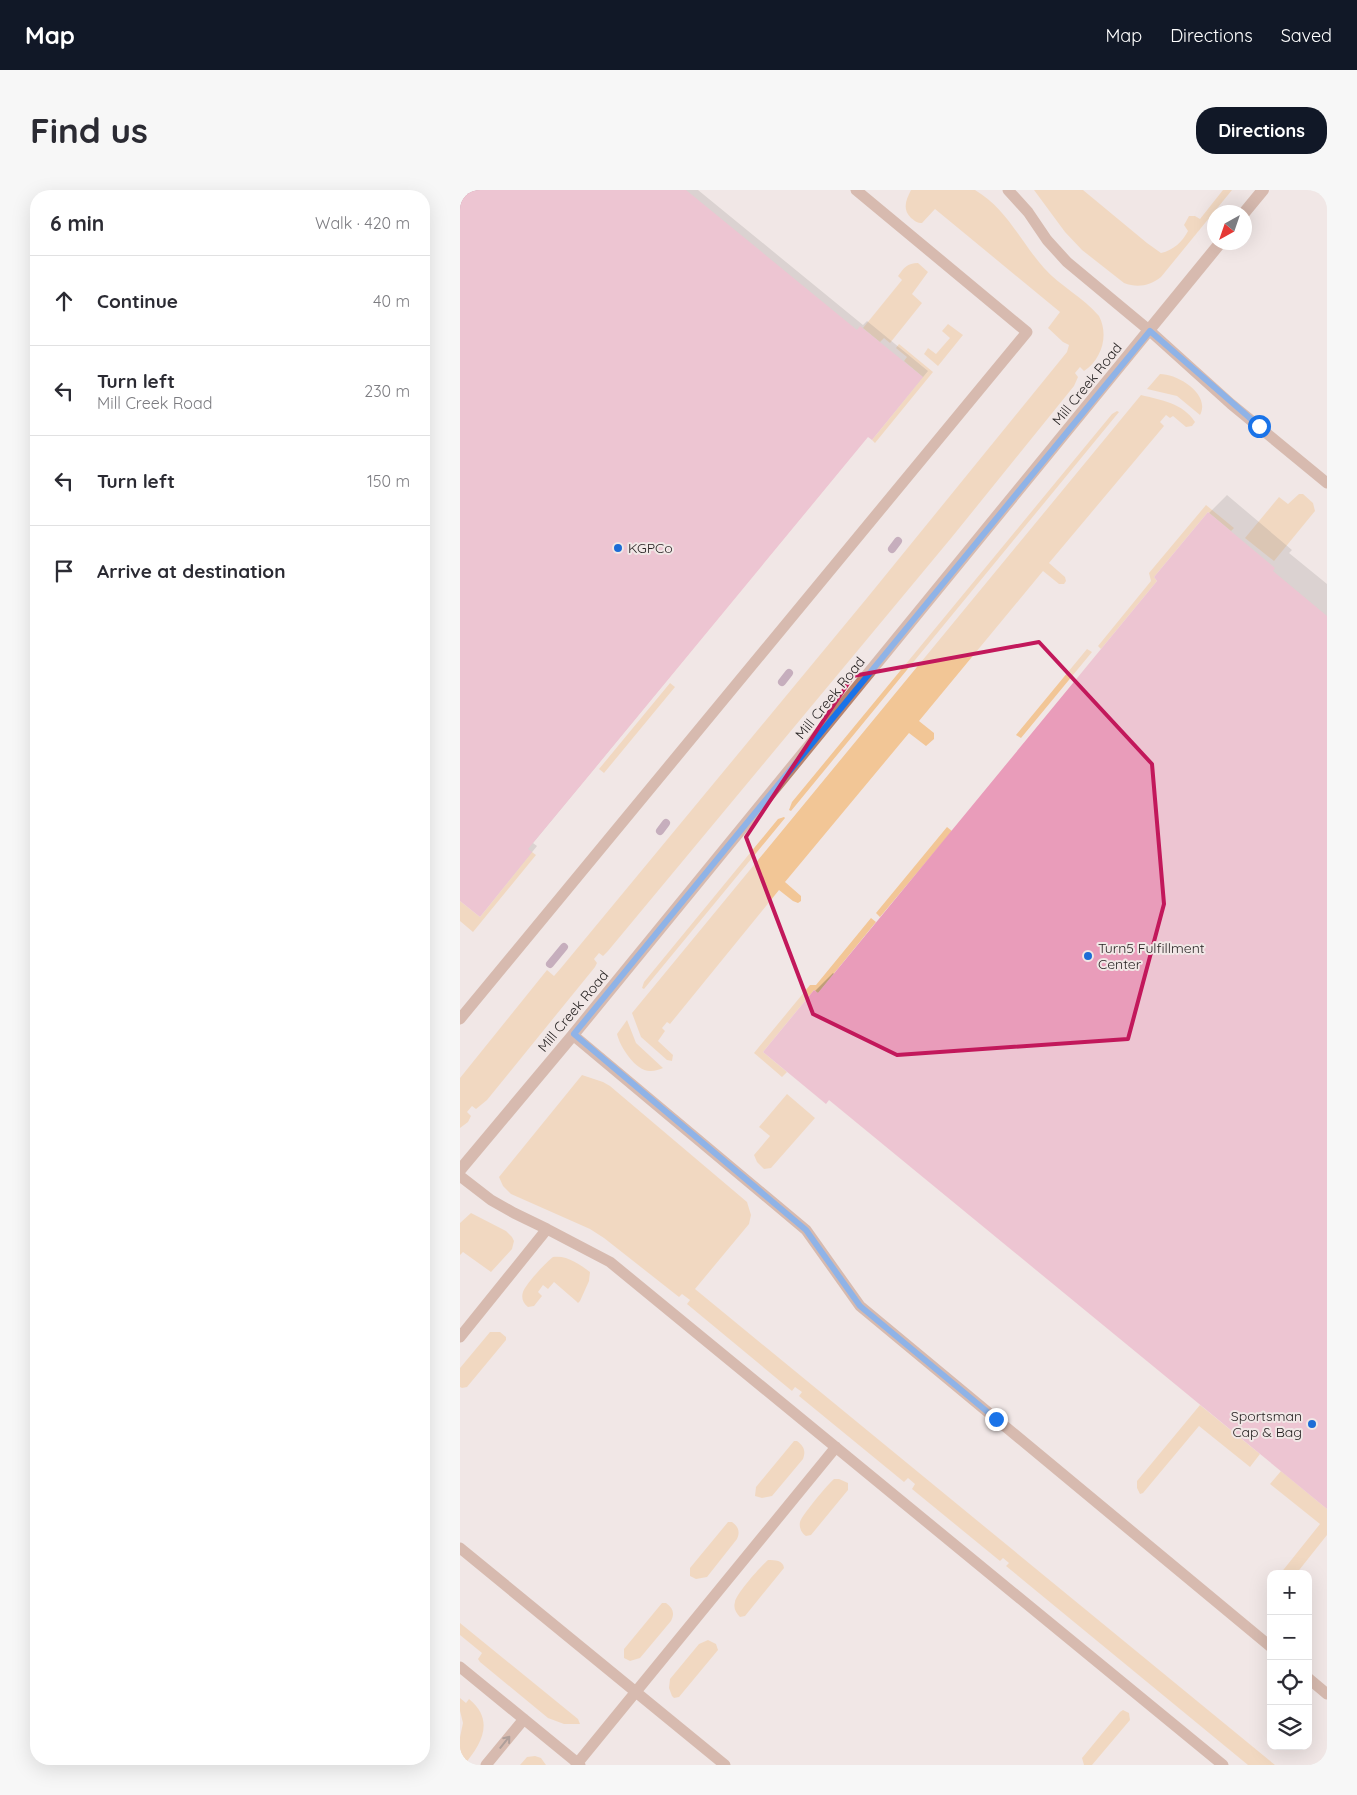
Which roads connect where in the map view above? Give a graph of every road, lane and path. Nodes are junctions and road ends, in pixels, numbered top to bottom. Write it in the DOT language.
graph roads {
  1 [pos="856,190"];
  2 [pos="1008,190"];
  3 [pos="1263,190"];
  4 [pos="1251,205"];
  5 [pos="1215,250"];
  6 [pos="1150,331"];
  7 [pos="1327,482"];
  8 [pos="460,1020"];
  9 [pos="574,1034"];
  10 [pos="460,1170"];
  11 [pos="460,1176"];
  12 [pos="547,1228"];
  13 [pos="460,1337"];
  14 [pos="836,1447"];
  15 [pos="460,1548"];
  16 [pos="1267,1644"];
  17 [pos="460,1668"];
  18 [pos="1312,1681"];
  19 [pos="637,1693"];
  20 [pos="1327,1694"];
  21 [pos="524,1718"];
  22 [pos="578,1764"];
  23 [pos="486,1765"];
  24 [pos="725,1765"];
  25 [pos="1223,1765"];
  1 -- 8 [label="lane"];
  2 -- 6 [label="lane"];
  3 -- 4 [label="street"];
  5 -- 6 [label="street, Mill Creek Road"];
  6 -- 7 [label="lane"];
  6 -- 9 [label="street, Mill Creek Road"];
  9 -- 10 [label="street, Mill Creek Road"];
  9 -- 16 [label="lane"];
  11 -- 12 [label="lane"];
  12 -- 13 [label="lane"];
  12 -- 14 [label="lane"];
  14 -- 19 [label="lane"];
  14 -- 25 [label="lane"];
  15 -- 19 [label="lane"];
  17 -- 21 [label="lane"];
  18 -- 20 [label="lane"];
  19 -- 22 [label="lane"];
  19 -- 24 [label="lane"];
  21 -- 22 [label="lane"];
  23 -- 21 [label="lane, one-way"];
}
